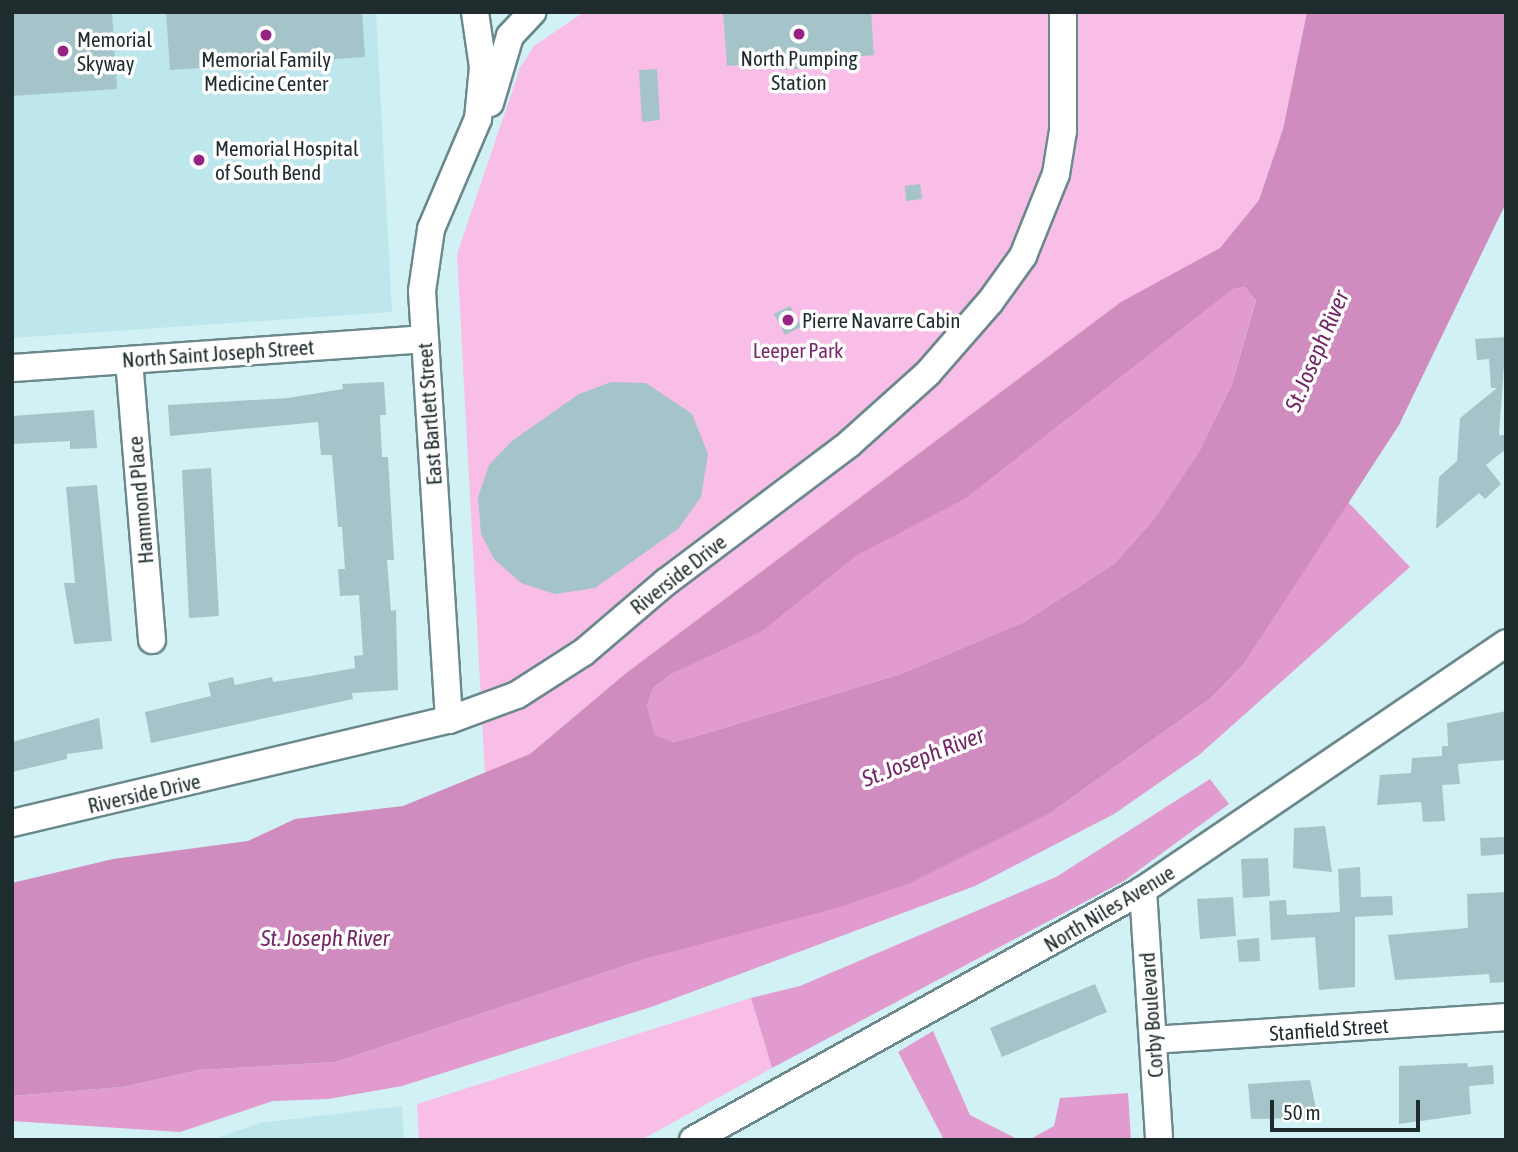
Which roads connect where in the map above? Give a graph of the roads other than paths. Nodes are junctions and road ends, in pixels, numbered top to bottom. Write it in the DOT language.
graph roads {
  1 [pos="475,12"];
  2 [pos="532,12"];
  3 [pos="1063,12"];
  4 [pos="478,119"];
  5 [pos="424,339"];
  6 [pos="129,360"];
  7 [pos="12,368"];
  8 [pos="152,639"];
  9 [pos="1506,643"];
  10 [pos="449,720"];
  11 [pos="12,823"];
  12 [pos="1143,890"];
  13 [pos="1506,1017"];
  14 [pos="1153,1040"];
  15 [pos="693,1140"];
  16 [pos="1159,1140"];
  1 -- 4 [label="street, East Bartlett Street"];
  2 -- 4 [label="street, East Bartlett Street"];
  3 -- 10 [label="street, Riverside Drive"];
  4 -- 5 [label="street, East Bartlett Street"];
  5 -- 6 [label="street, North Saint Joseph Street"];
  5 -- 10 [label="street, East Bartlett Street"];
  6 -- 7 [label="street, North Saint Joseph Street"];
  6 -- 8 [label="street, Hammond Place"];
  9 -- 12 [label="street, North Niles Avenue"];
  10 -- 11 [label="street, Riverside Drive"];
  12 -- 14 [label="street, Corby Boulevard"];
  12 -- 15 [label="street, North Niles Avenue"];
  13 -- 14 [label="street, Stanfield Street"];
  14 -- 16 [label="street, Corby Boulevard"];
}
